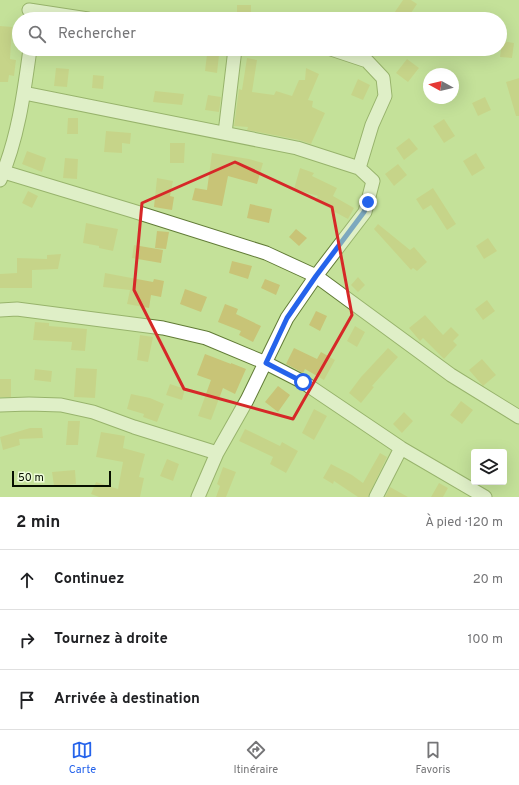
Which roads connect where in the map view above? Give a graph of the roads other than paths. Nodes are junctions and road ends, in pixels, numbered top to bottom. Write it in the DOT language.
graph roads {
  1 [pos="29,10"];
  2 [pos="42,12"];
  3 [pos="29,56"];
  4 [pos="234,56"];
  5 [pos="352,56"];
  6 [pos="24,93"];
  7 [pos="225,133"];
  8 [pos="359,168"];
  9 [pos="2,176"];
  10 [pos="316,276"];
  11 [pos="0,310"];
  12 [pos="266,363"];
  13 [pos="0,405"];
  14 [pos="519,417"];
  15 [pos="401,448"];
  16 [pos="218,452"];
  17 [pos="198,497"];
  18 [pos="376,497"];
  19 [pos="484,497"];
  1 -- 2 [label="street"];
  3 -- 6 [label="street"];
  4 -- 7 [label="street"];
  5 -- 8 [label="street"];
  6 -- 7 [label="street"];
  6 -- 9 [label="street"];
  7 -- 8 [label="street"];
  8 -- 10 [label="street"];
  9 -- 10 [label="street"];
  10 -- 12 [label="street"];
  10 -- 14 [label="street"];
  11 -- 12 [label="street"];
  12 -- 15 [label="street"];
  12 -- 16 [label="street"];
  13 -- 16 [label="street"];
  15 -- 18 [label="street"];
  15 -- 19 [label="street"];
  16 -- 17 [label="street"];
}
